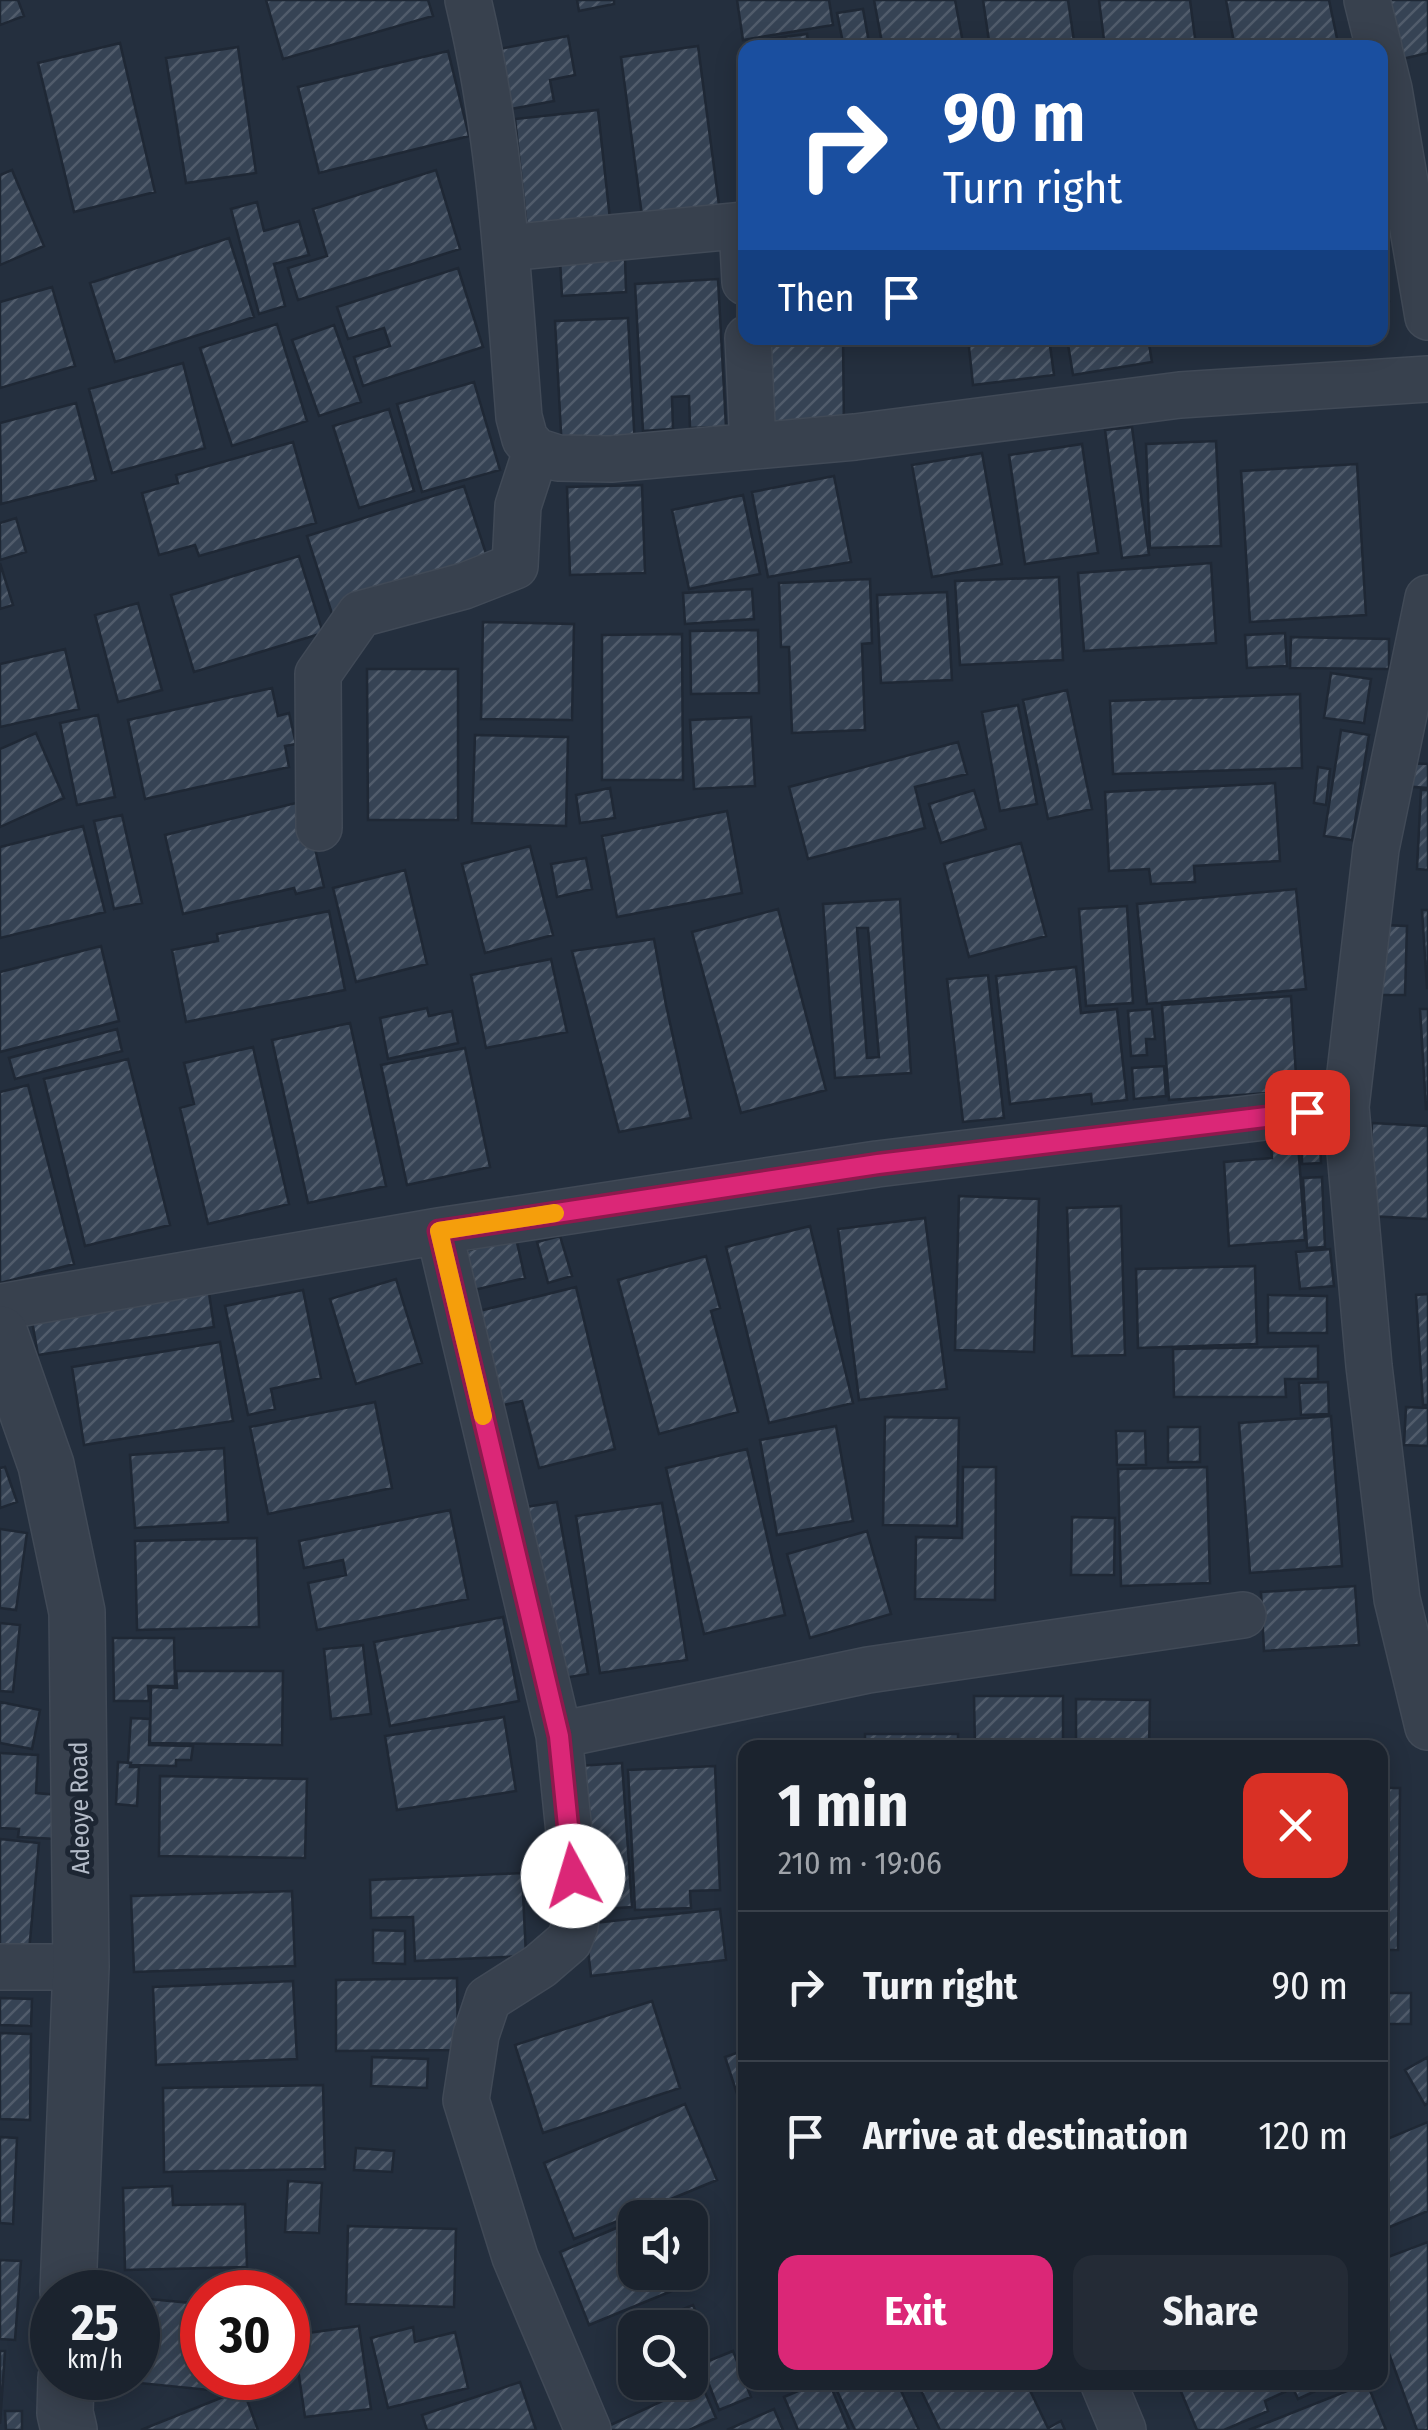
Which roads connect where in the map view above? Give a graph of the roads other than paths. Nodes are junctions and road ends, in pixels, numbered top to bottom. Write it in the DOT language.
graph roads {
  1 [pos="468,0"];
  2 [pos="1367,0"];
  3 [pos="1383,40"];
  4 [pos="1394,69"];
  5 [pos="738,226"];
  6 [pos="506,248"];
  7 [pos="1428,317"];
  8 [pos="748,345"];
  9 [pos="1428,379"];
  10 [pos="753,446"];
  11 [pos="536,451"];
  12 [pos="1428,598"];
  13 [pos="319,828"];
  14 [pos="1346,1107"];
  15 [pos="439,1231"];
  16 [pos="0,1307"];
  17 [pos="0,1334"];
  18 [pos="1243,1615"];
  19 [pos="1428,1728"];
  20 [pos="559,1736"];
  21 [pos="0,1967"];
  22 [pos="81,1967"];
  23 [pos="69,2270"];
  24 [pos="1106,2390"];
  25 [pos="65,2400"];
  26 [pos="68,2430"];
  27 [pos="588,2430"];
  28 [pos="1123,2430"];
  1 -- 6 [label="street"];
  2 -- 3 [label="street"];
  4 -- 7 [label="street"];
  5 -- 6 [label="street"];
  6 -- 11 [label="street"];
  8 -- 10 [label="street"];
  9 -- 10 [label="street"];
  10 -- 11 [label="street"];
  11 -- 13 [label="street"];
  12 -- 14 [label="street"];
  14 -- 15 [label="street"];
  14 -- 19 [label="street"];
  15 -- 16 [label="street"];
  15 -- 20 [label="street"];
  17 -- 22 [label="street, Adeoye Road"];
  18 -- 20 [label="street"];
  20 -- 27 [label="street"];
  21 -- 22 [label="street"];
  22 -- 23 [label="street, Adeoye Road"];
  24 -- 28 [label="street"];
  25 -- 26 [label="street"];
}
